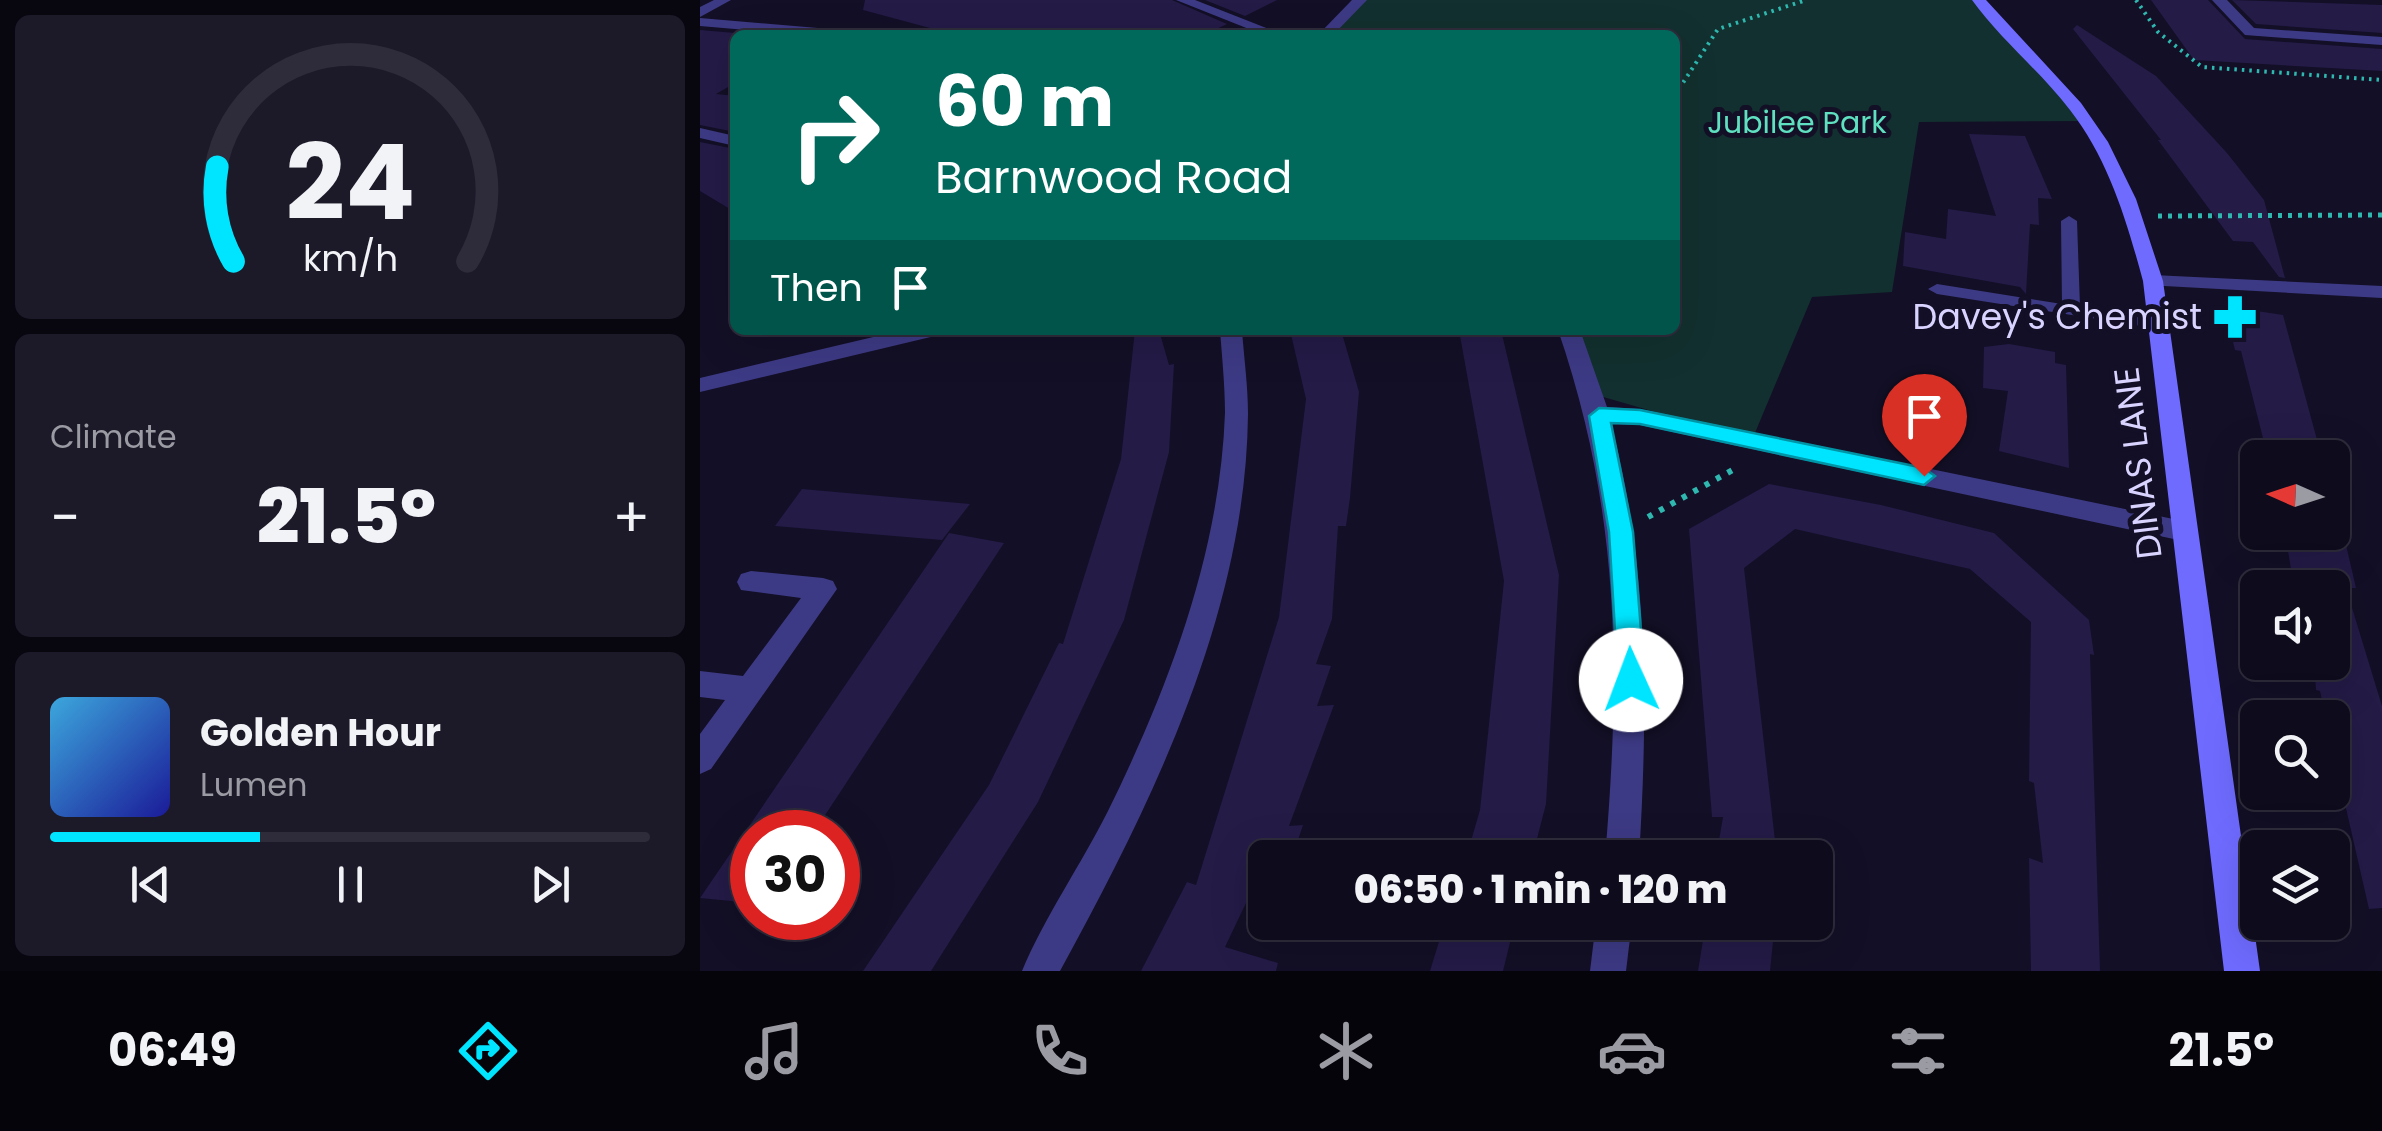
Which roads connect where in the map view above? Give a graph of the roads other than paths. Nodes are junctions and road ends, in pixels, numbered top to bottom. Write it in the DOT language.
graph roads {
  1 [pos="724,0"];
  2 [pos="1183,0"];
  3 [pos="1360,0"];
  4 [pos="1979,0"];
  5 [pos="2219,0"];
  6 [pos="700,14"];
  7 [pos="700,22"];
  8 [pos="795,30"];
  9 [pos="1264,30"];
  10 [pos="1330,30"];
  11 [pos="2382,41"];
  12 [pos="700,134"];
  13 [pos="730,140"];
  14 [pos="2068,221"];
  15 [pos="2153,281"];
  16 [pos="1937,289"];
  17 [pos="2382,292"];
  18 [pos="2071,312"];
  19 [pos="2160,326"];
  20 [pos="903,335"];
  21 [pos="1230,335"];
  22 [pos="1571,335"];
  23 [pos="700,385"];
  24 [pos="1599,416"];
  25 [pos="2182,532"];
  26 [pos="751,582"];
  27 [pos="700,684"];
  28 [pos="750,690"];
  29 [pos="700,758"];
  30 [pos="1623,840"];
  31 [pos="1612,940"];
  32 [pos="1040,971"];
  33 [pos="1608,971"];
  34 [pos="2242,971"];
  1 -- 6 [label="street"];
  2 -- 9 [label="street"];
  3 -- 10 [label="street"];
  4 -- 15 [label="street, DINAS LANE"];
  5 -- 11 [label="street"];
  7 -- 8 [label="street"];
  12 -- 13 [label="street"];
  14 -- 18 [label="lane"];
  15 -- 17 [label="street"];
  15 -- 19 [label="street, DINAS LANE"];
  16 -- 18 [label="lane"];
  18 -- 19 [label="lane"];
  19 -- 25 [label="street, DINAS LANE"];
  20 -- 23 [label="street"];
  21 -- 32 [label="street"];
  22 -- 24 [label="street"];
  24 -- 25 [label="street"];
  24 -- 30 [label="street"];
  25 -- 34 [label="street, DINAS LANE"];
  26 -- 28 [label="street"];
  27 -- 28 [label="street"];
  28 -- 29 [label="street"];
  31 -- 33 [label="street"];
}
